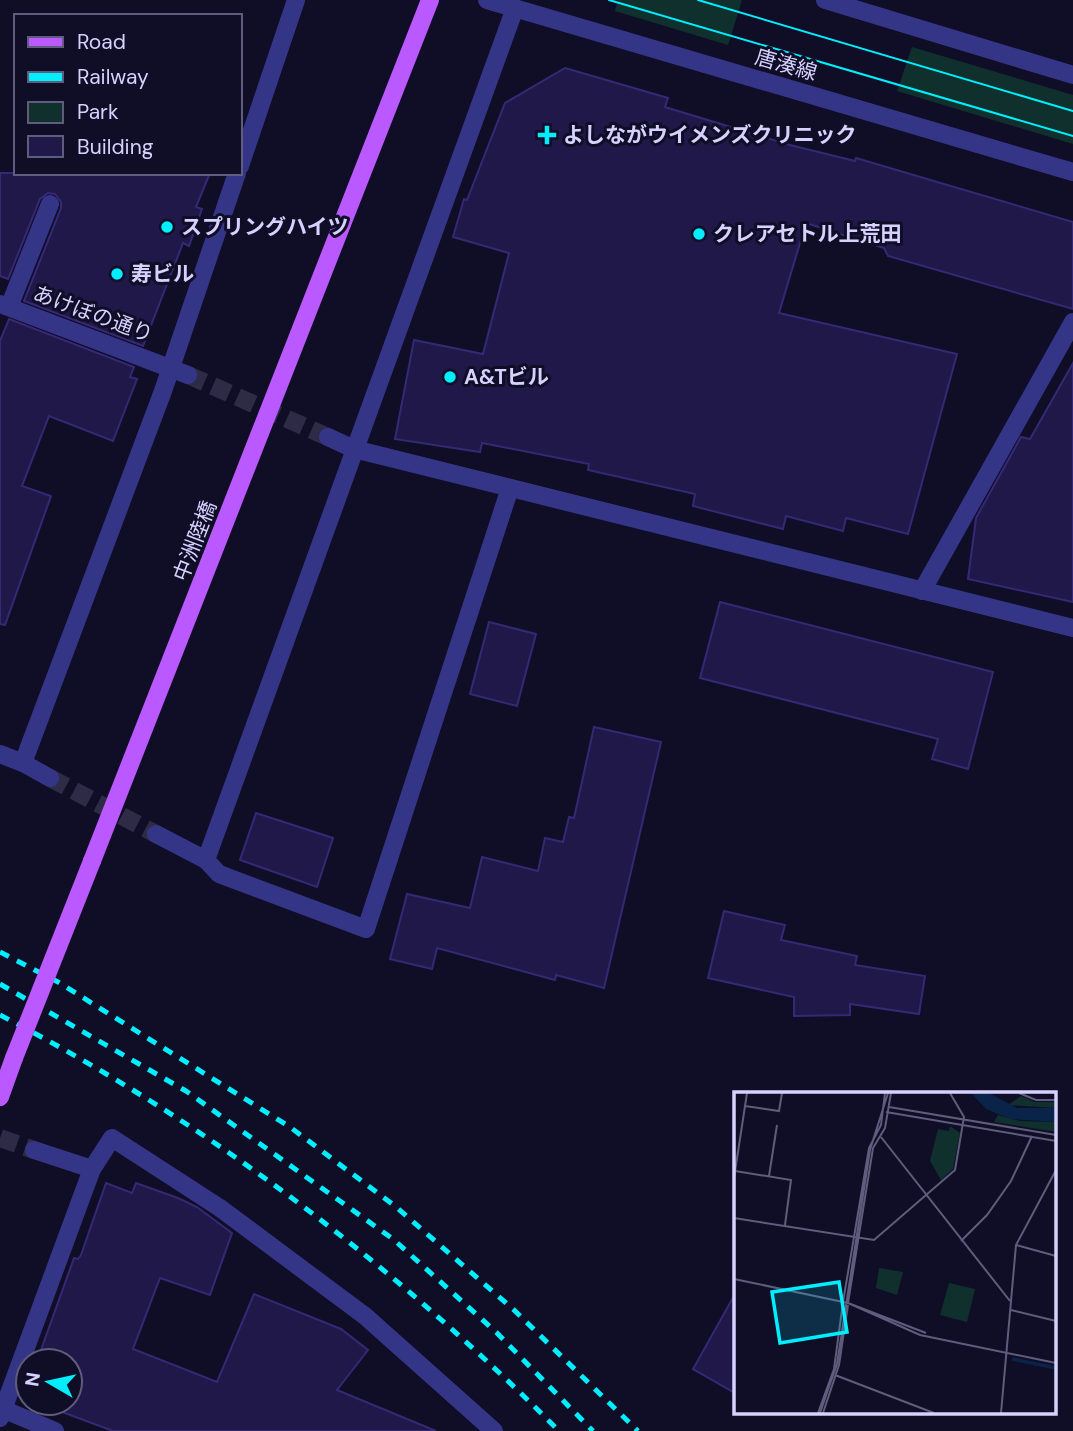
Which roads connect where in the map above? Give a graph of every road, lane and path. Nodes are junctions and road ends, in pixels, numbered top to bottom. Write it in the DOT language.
graph roads {
  1 [pos="296,0"];
  2 [pos="430,0"];
  3 [pos="488,0"];
  4 [pos="825,0"];
  5 [pos="515,8"];
  6 [pos="1073,75"];
  7 [pos="242,160"];
  8 [pos="1073,172"];
  9 [pos="236,175"];
  10 [pos="50,204"];
  11 [pos="4,306"];
  12 [pos="1073,322"];
  13 [pos="171,367"];
  14 [pos="188,375"];
  15 [pos="328,438"];
  16 [pos="354,449"];
  17 [pos="510,488"];
  18 [pos="922,591"];
  19 [pos="1073,628"];
  20 [pos="0,754"];
  21 [pos="23,763"];
  22 [pos="50,778"];
  23 [pos="156,834"];
  24 [pos="206,860"];
  25 [pos="0,1097"];
  26 [pos="34,1150"];
  27 [pos="92,1169"];
  28 [pos="1,1411"];
  29 [pos="55,1431"];
  30 [pos="494,1431"];
  1 -- 7 [label="street"];
  2 -- 25 [label="main road, 中洲陸橋, bridge"];
  3 -- 5 [label="street, 唐湊線"];
  4 -- 6 [label="street"];
  5 -- 8 [label="street, 唐湊線"];
  5 -- 16 [label="street"];
  9 -- 13 [label="street"];
  10 -- 11 [label="street"];
  11 -- 13 [label="street, あけぼの通り"];
  12 -- 18 [label="street"];
  13 -- 14 [label="street, あけぼの通り"];
  13 -- 21 [label="street"];
  15 -- 16 [label="street"];
  16 -- 17 [label="street"];
  16 -- 24 [label="street"];
  17 -- 18 [label="street"];
  17 -- 24 [label="street"];
  18 -- 19 [label="street"];
  20 -- 21 [label="street"];
  21 -- 22 [label="street"];
  23 -- 24 [label="street"];
  26 -- 27 [label="street"];
  27 -- 28 [label="street"];
  27 -- 30 [label="street"];
  28 -- 29 [label="street"];
}
